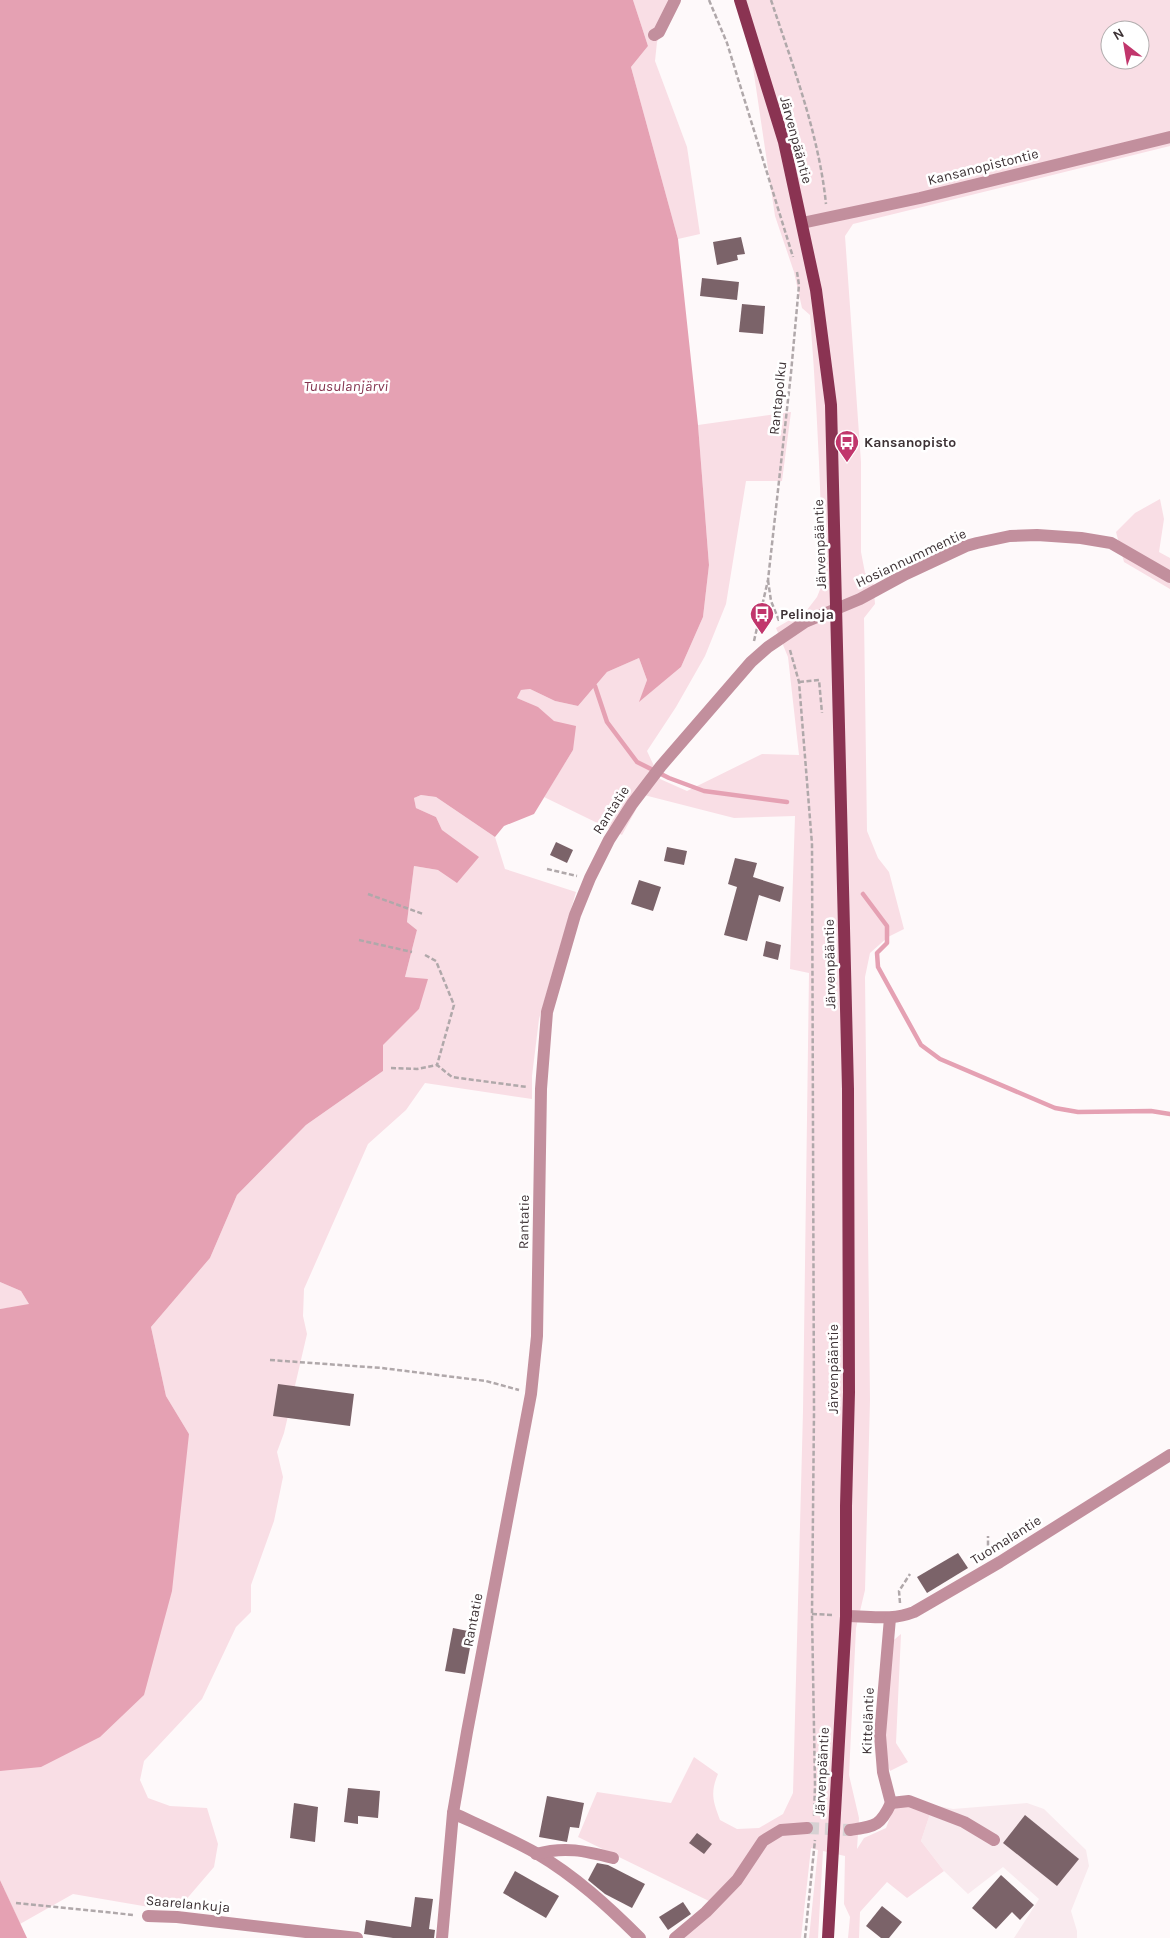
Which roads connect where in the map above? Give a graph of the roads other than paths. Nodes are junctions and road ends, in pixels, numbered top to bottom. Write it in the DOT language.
graph roads {
  1 [pos="675,0"];
  2 [pos="740,0"];
  3 [pos="654,35"];
  4 [pos="1170,137"];
  5 [pos="802,224"];
  6 [pos="1170,577"];
  7 [pos="837,608"];
  8 [pos="1170,1455"];
  9 [pos="846,1616"];
  10 [pos="895,1618"];
  11 [pos="891,1803"];
  12 [pos="453,1813"];
  13 [pos="812,1828"];
  14 [pos="850,1830"];
  15 [pos="994,1840"];
  16 [pos="536,1854"];
  17 [pos="613,1858"];
  18 [pos="148,1916"];
  19 [pos="357,1938"];
  20 [pos="442,1938"];
  21 [pos="640,1938"];
  22 [pos="675,1938"];
  23 [pos="828,1938"];
  1 -- 3 [label="street"];
  2 -- 5 [label="main road, Järvenpääntie"];
  4 -- 5 [label="street, Kansanopistontie"];
  5 -- 7 [label="main road, Järvenpääntie"];
  6 -- 7 [label="street, Hosiannummentie"];
  7 -- 9 [label="main road, Järvenpääntie"];
  7 -- 12 [label="street, Rantatie"];
  8 -- 10 [label="street, Tuomalantie"];
  9 -- 10 [label="street, Tuomalantie"];
  9 -- 23 [label="main road, Järvenpääntie"];
  10 -- 11 [label="street, Kitteläntie"];
  11 -- 14 [label="street"];
  11 -- 15 [label="street"];
  12 -- 16 [label="street"];
  12 -- 20 [label="street, Rantatie"];
  13 -- 22 [label="street"];
  16 -- 17 [label="street"];
  16 -- 21 [label="street"];
  18 -- 19 [label="street, Saarelankuja"];
}
